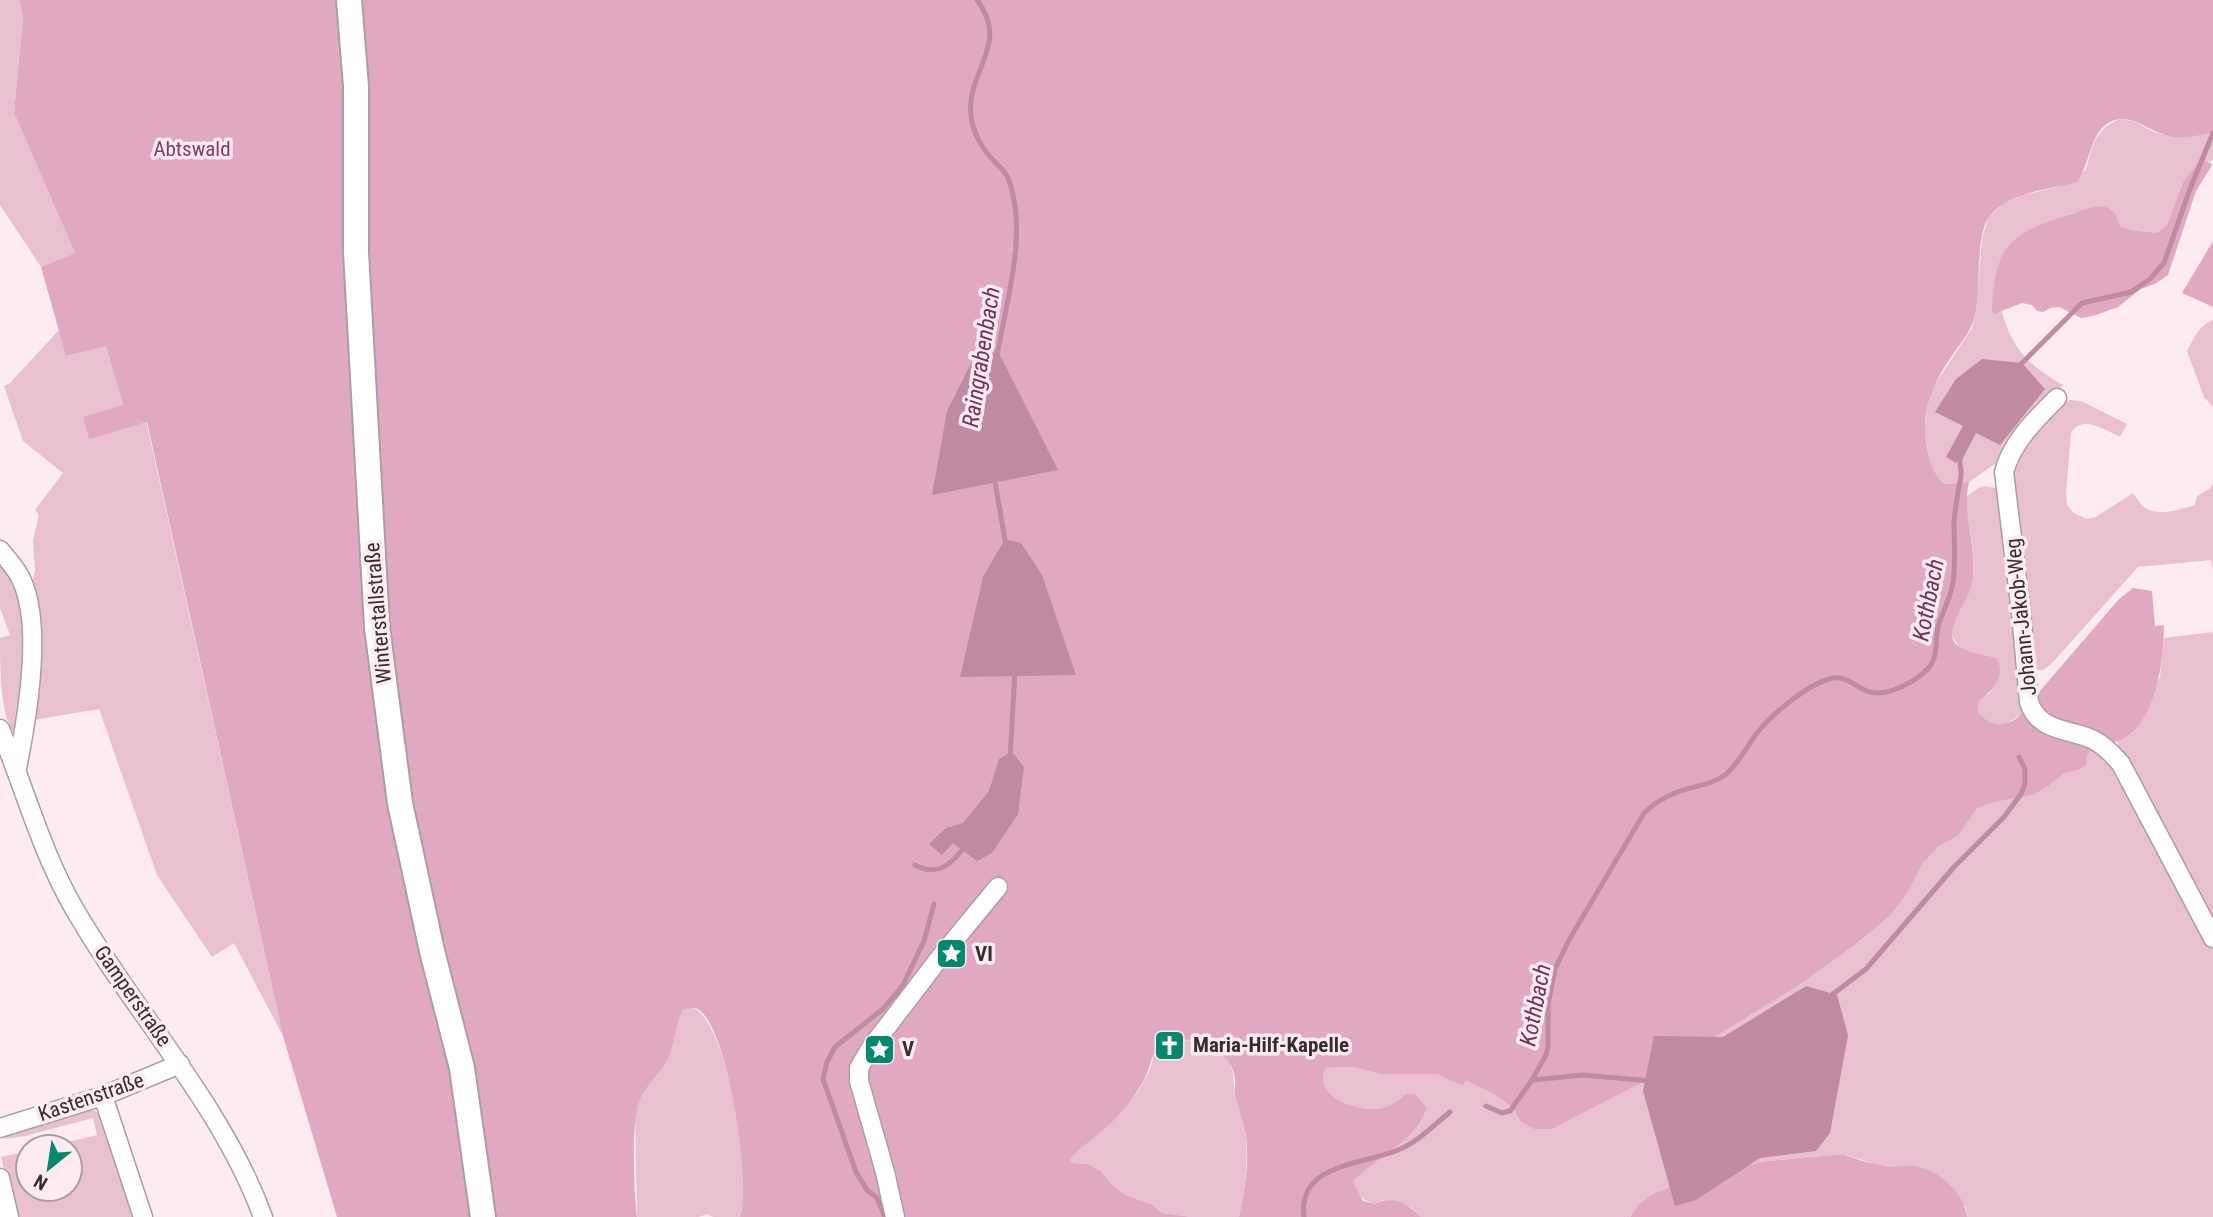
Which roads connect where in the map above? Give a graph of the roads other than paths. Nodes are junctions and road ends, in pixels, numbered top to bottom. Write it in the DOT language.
graph roads {
  1 [pos="349,0"];
  2 [pos="2057,398"];
  3 [pos="0,550"];
  4 [pos="0,729"];
  5 [pos="17,768"];
  6 [pos="998,887"];
  7 [pos="2213,938"];
  8 [pos="180,1065"];
  9 [pos="103,1096"];
  10 [pos="0,1128"];
  11 [pos="0,1178"];
  12 [pos="9,1217"];
  13 [pos="143,1217"];
  14 [pos="263,1217"];
  15 [pos="483,1217"];
  16 [pos="895,1217"];
  1 -- 15 [label="street, Winterstallstraße"];
  2 -- 7 [label="street, Johann-Jakob-Weg"];
  3 -- 5 [label="street"];
  4 -- 5 [label="street, Gamperstraße"];
  5 -- 8 [label="street, Gamperstraße"];
  6 -- 16 [label="street"];
  8 -- 9 [label="street, Kastenstraße"];
  8 -- 14 [label="street, Gamperstraße"];
  9 -- 10 [label="street, Kastenstraße"];
  9 -- 13 [label="street"];
  11 -- 12 [label="street"];
}
